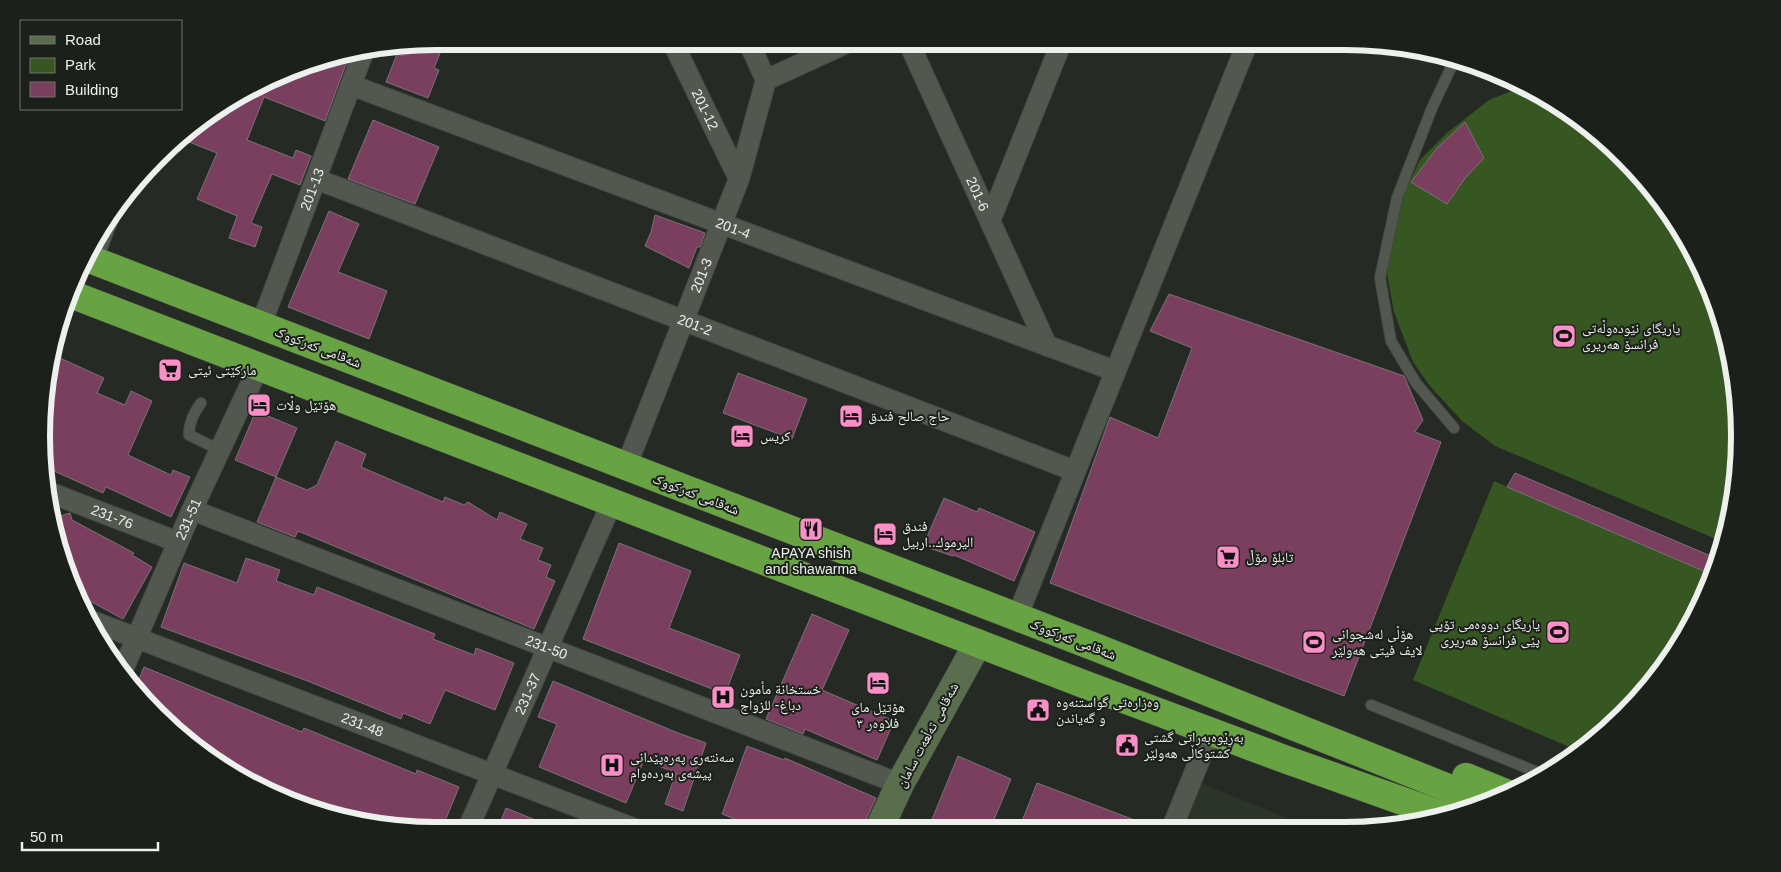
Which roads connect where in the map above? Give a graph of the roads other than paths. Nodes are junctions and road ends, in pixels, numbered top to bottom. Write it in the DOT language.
graph roads {
  1 [pos="676,50"];
  2 [pos="752,50"];
  3 [pos="831,50"];
  4 [pos="912,50"];
  5 [pos="1058,50"];
  6 [pos="1244,50"];
  7 [pos="361,57"];
  8 [pos="1452,65"];
  9 [pos="766,80"];
  10 [pos="351,85"];
  11 [pos="316,179"];
  12 [pos="739,179"];
  13 [pos="990,221"];
  14 [pos="722,224"];
  15 [pos="93,260"];
  16 [pos="155,284"];
  17 [pos="76,296"];
  18 [pos="218,309"];
  19 [pos="142,321"];
  20 [pos="684,321"];
  21 [pos="262,325"];
  22 [pos="208,346"];
  23 [pos="1047,346"];
  24 [pos="259,366"];
  25 [pos="1115,371"];
  26 [pos="201,403"];
  27 [pos="1454,428"];
  28 [pos="220,450"];
  29 [pos="626,467"];
  30 [pos="1075,471"];
  31 [pos="54,494"];
  32 [pos="612,502"];
  33 [pos="192,510"];
  34 [pos="178,542"];
  35 [pos="1017,617"];
  36 [pos="99,624"];
  37 [pos="137,638"];
  38 [pos="978,643"];
  39 [pos="548,648"];
  40 [pos="125,664"];
  41 [pos="1371,705"];
  42 [pos="1304,730"];
  43 [pos="1211,732"];
  44 [pos="1287,760"];
  45 [pos="1535,771"];
  46 [pos="492,774"];
  47 [pos="900,784"];
  48 [pos="1499,790"];
  49 [pos="1476,799"];
  50 [pos="1433,812"];
  51 [pos="1402,818"];
  52 [pos="471,822"];
  53 [pos="617,822"];
  54 [pos="882,822"];
  55 [pos="1174,822"];
  1 -- 12 [label="street, 201-12"];
  2 -- 9 [label="street"];
  3 -- 9 [label="street"];
  4 -- 13 [label="street, 201-6"];
  5 -- 13 [label="street"];
  6 -- 25 [label="street"];
  7 -- 10 [label="street, 201-13"];
  8 -- 27 [label="lane"];
  9 -- 12 [label="street, 201-3"];
  10 -- 11 [label="street, 201-13"];
  10 -- 14 [label="street, 201-4"];
  11 -- 20 [label="street, 201-2"];
  11 -- 21 [label="street, 201-13"];
  12 -- 14 [label="street, 201-3"];
  13 -- 23 [label="street, 201-6"];
  14 -- 20 [label="street, 201-3"];
  14 -- 23 [label="street, 201-4"];
  15 -- 16 [label="highway, شەقامی کەرکووک"];
  16 -- 18 [label="highway, شەقامی کەرکووک"];
  16 -- 19 [label="highway"];
  17 -- 19 [label="highway"];
  18 -- 21 [label="highway, شەقامی کەرکووک"];
  18 -- 22 [label="highway"];
  19 -- 22 [label="highway"];
  20 -- 29 [label="street, 201-3"];
  20 -- 30 [label="street, 201-2"];
  21 -- 29 [label="highway, شەقامی کەرکووک"];
  22 -- 24 [label="highway"];
  23 -- 25 [label="street, 201-4"];
  24 -- 28 [label="street, 231-51"];
  24 -- 32 [label="highway"];
  25 -- 30 [label="street"];
  26 -- 28 [label="lane"];
  28 -- 33 [label="street, 231-51"];
  29 -- 35 [label="highway, شەقامی کەرکووک"];
  30 -- 35 [label="street"];
  31 -- 34 [label="street, 231-76"];
  32 -- 38 [label="highway"];
  32 -- 39 [label="street, 231-37"];
  33 -- 34 [label="street, 231-51"];
  33 -- 39 [label="street, 231-50"];
  34 -- 37 [label="street, 231-51"];
  35 -- 42 [label="highway, شەقامی کەرکووک"];
  36 -- 37 [label="street, 231-48"];
  37 -- 40 [label="street, 231-51"];
  37 -- 46 [label="street, 231-48"];
  38 -- 43 [label="highway"];
  38 -- 47 [label="street, شەقامی تەڵعەت سامان"];
  39 -- 46 [label="street, 231-37"];
  39 -- 47 [label="street, 231-50"];
  41 -- 45 [label="lane"];
  42 -- 48 [label="highway, شەقامی کەرکووک"];
  42 -- 49 [label="highway, شەقامی کەرکووک"];
  43 -- 44 [label="highway"];
  43 -- 55 [label="street"];
  44 -- 50 [label="highway"];
  44 -- 51 [label="highway"];
  46 -- 52 [label="street, 231-37"];
  46 -- 53 [label="street, 231-48"];
  47 -- 54 [label="street, شەقامی تەڵعەت سامان"];
}
